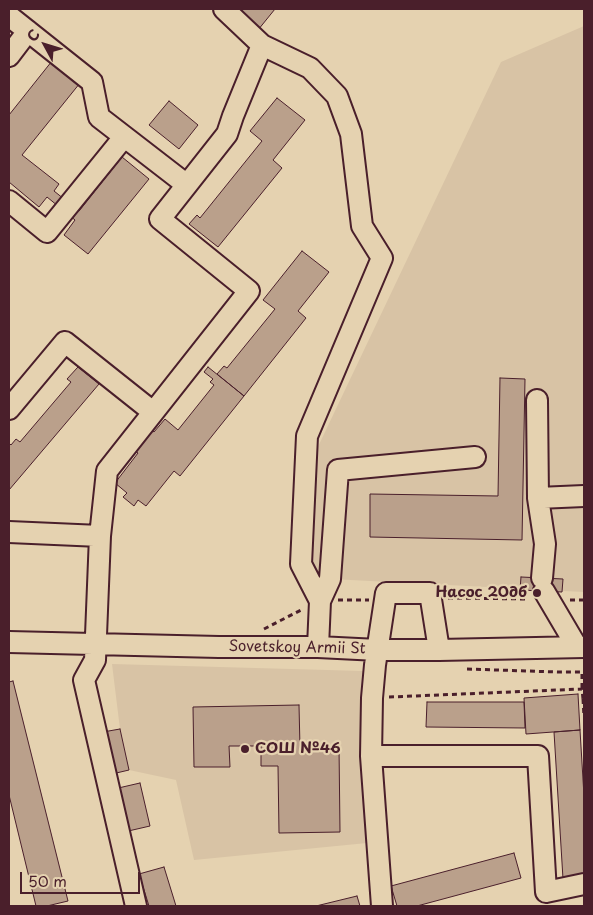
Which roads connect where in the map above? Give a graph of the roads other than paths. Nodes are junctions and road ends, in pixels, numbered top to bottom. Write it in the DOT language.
graph roads {
  1 [pos="224,9"];
  2 [pos="9,16"];
  3 [pos="28,31"];
  4 [pos="262,45"];
  5 [pos="9,56"];
  6 [pos="124,137"];
  7 [pos="187,185"];
  8 [pos="9,201"];
  9 [pos="537,400"];
  10 [pos="9,409"];
  11 [pos="153,412"];
  12 [pos="475,457"];
  13 [pos="584,496"];
  14 [pos="538,498"];
  15 [pos="9,532"];
  16 [pos="100,536"];
  17 [pos="320,601"];
  18 [pos="9,642"];
  19 [pos="96,644"];
  20 [pos="318,647"];
  21 [pos="378,650"];
  22 [pos="439,650"];
  23 [pos="582,650"];
  24 [pos="371,756"];
  25 [pos="584,884"];
  26 [pos="136,906"];
  27 [pos="382,906"];
  1 -- 4 [label="street"];
  2 -- 3 [label="street"];
  3 -- 5 [label="street"];
  3 -- 6 [label="street"];
  4 -- 7 [label="street"];
  4 -- 17 [label="street"];
  6 -- 7 [label="street"];
  6 -- 8 [label="street"];
  7 -- 11 [label="street"];
  9 -- 14 [label="street"];
  10 -- 11 [label="street"];
  11 -- 16 [label="street"];
  12 -- 17 [label="street"];
  13 -- 14 [label="street"];
  14 -- 23 [label="street"];
  15 -- 16 [label="street"];
  16 -- 19 [label="street"];
  17 -- 20 [label="street"];
  18 -- 19 [label="street, Sovetskoy Armii St"];
  19 -- 20 [label="street, Sovetskoy Armii St"];
  19 -- 26 [label="street"];
  20 -- 21 [label="street, Sovetskoy Armii St"];
  21 -- 22 [label="street, Sovetskoy Armii St"];
  21 -- 22 [label="street"];
  21 -- 24 [label="street"];
  22 -- 23 [label="street, Sovetskoy Armii St"];
  24 -- 25 [label="street"];
  24 -- 27 [label="street"];
}
